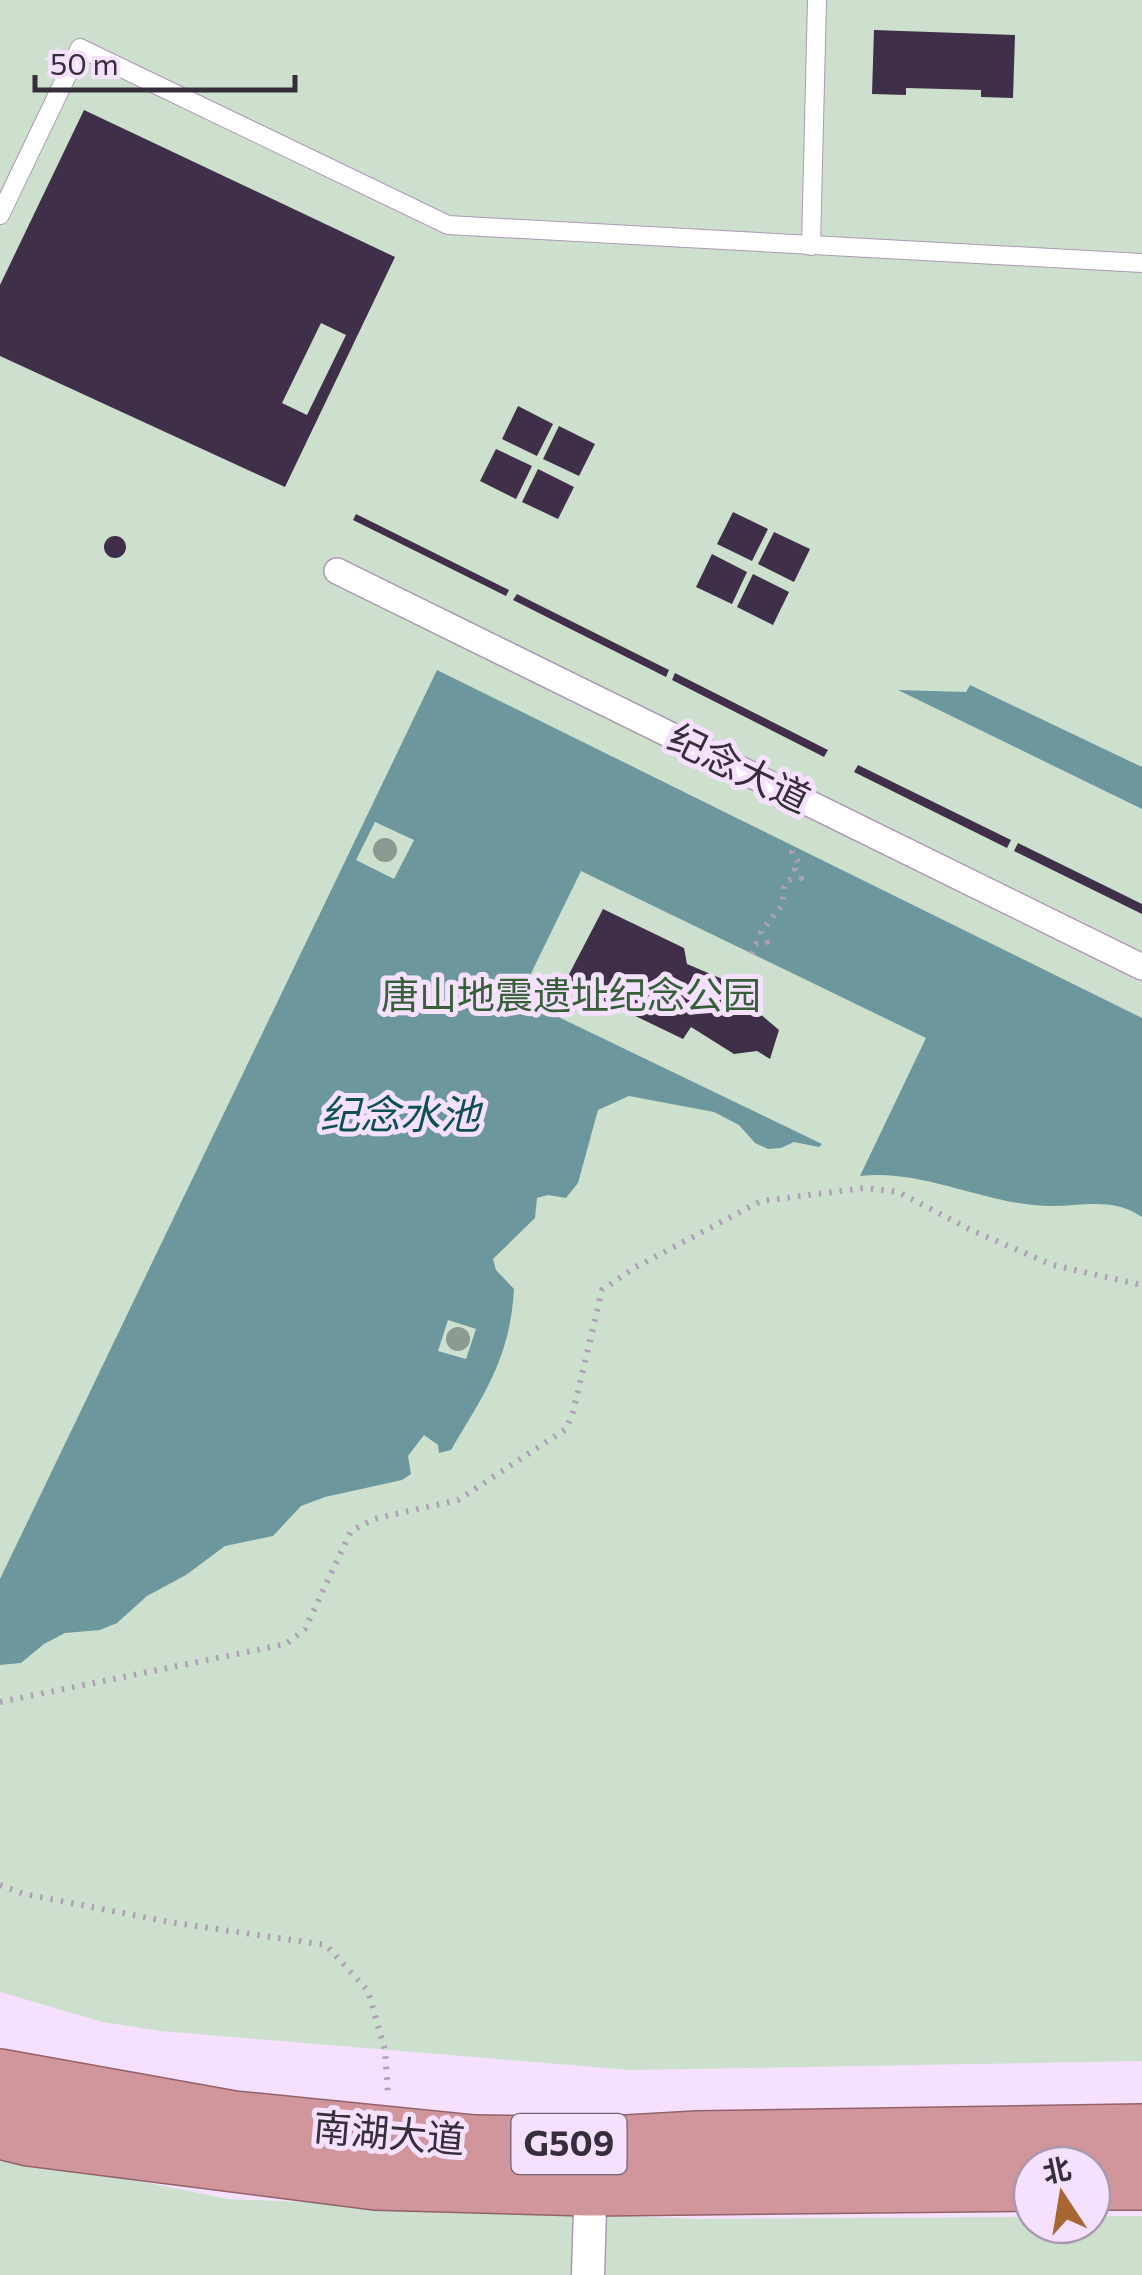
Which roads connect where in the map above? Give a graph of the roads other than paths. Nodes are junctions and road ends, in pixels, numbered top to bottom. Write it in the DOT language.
graph roads {
  1 [pos="817,0"];
  2 [pos="0,215"];
  3 [pos="811,246"];
  4 [pos="1142,263"];
  5 [pos="337,571"];
  6 [pos="1142,966"];
  7 [pos="0,2077"];
  8 [pos="0,2131"];
  9 [pos="1142,2132"];
  10 [pos="1112,2182"];
  11 [pos="1142,2182"];
  12 [pos="1012,2183"];
  13 [pos="590,2191"];
  14 [pos="588,2275"];
  1 -- 3 [label="lane"];
  2 -- 3 [label="lane"];
  3 -- 4 [label="lane"];
  5 -- 6 [label="street, 纪念大道"];
  7 -- 13 [label="highway, 南湖大道 / G509"];
  8 -- 13 [label="highway, 南湖大道 / G509"];
  9 -- 13 [label="highway, 南湖大道 / G509"];
  10 -- 11 [label="highway"];
  12 -- 13 [label="highway, 南湖大道 / G509"];
  13 -- 14 [label="street"];
}
